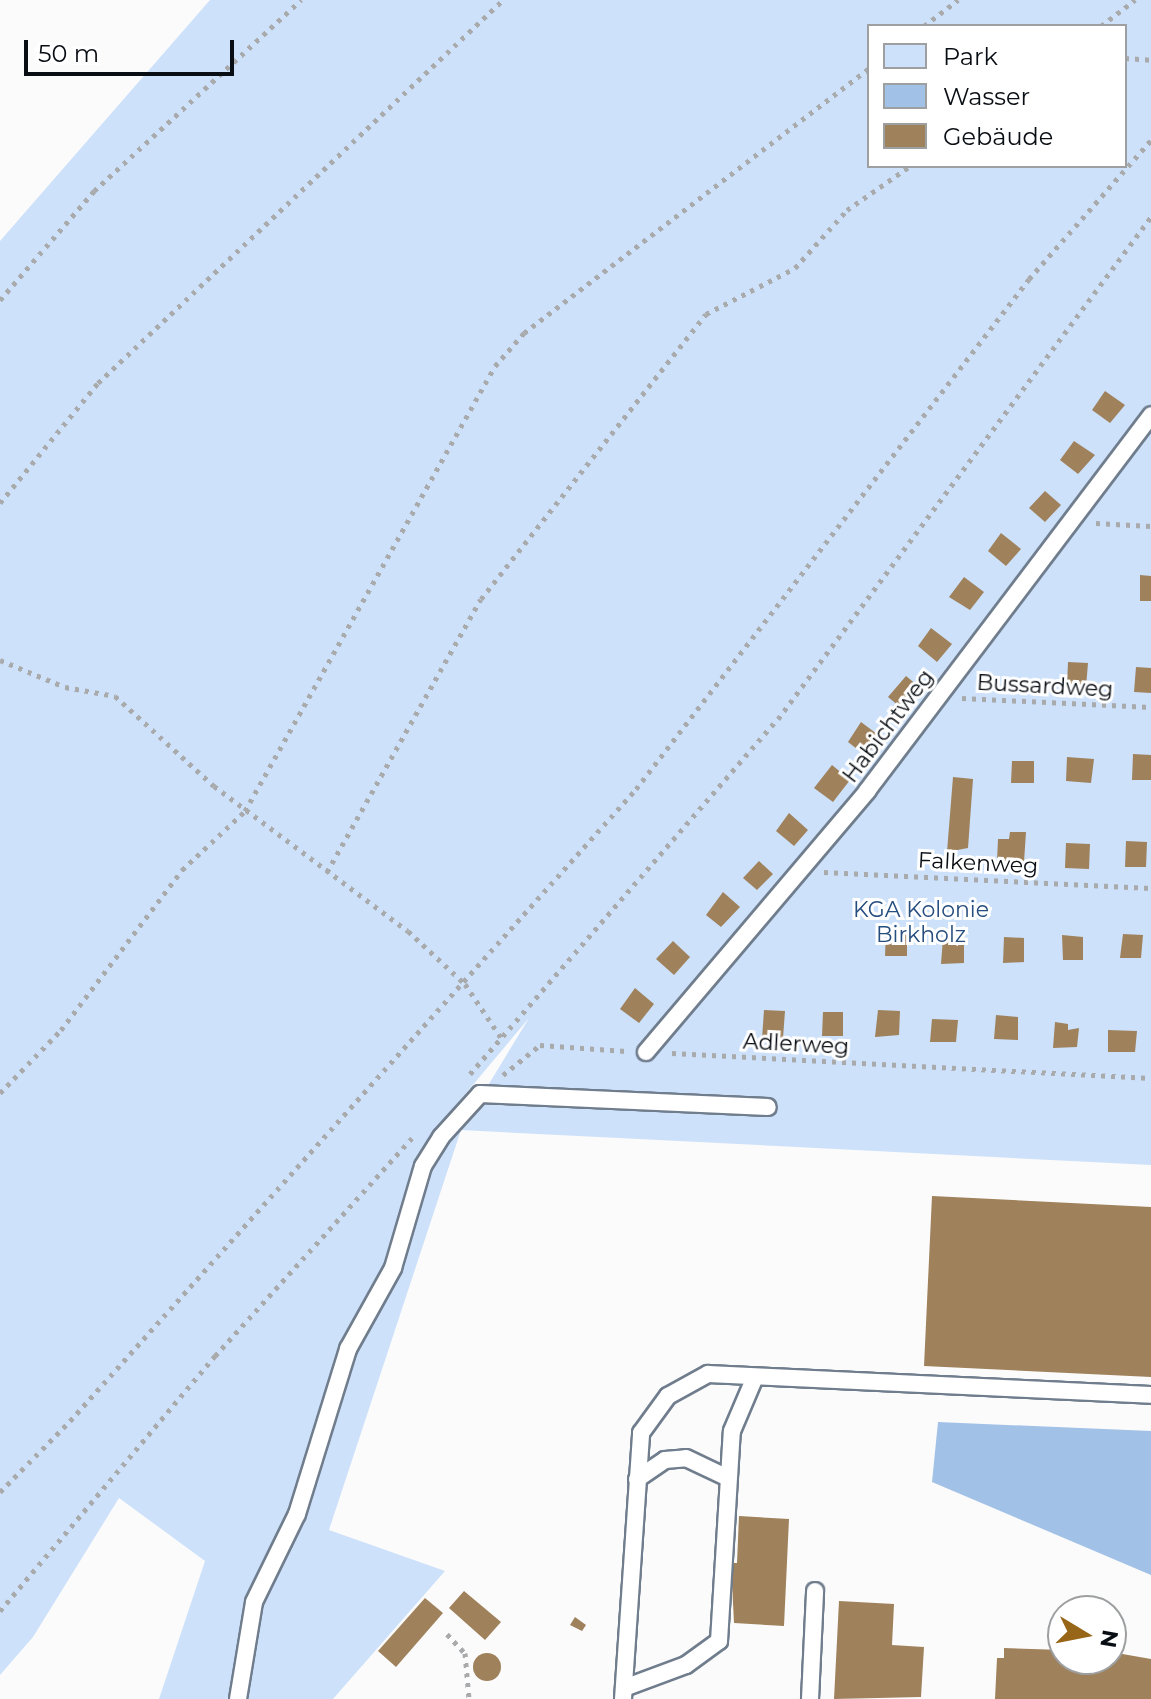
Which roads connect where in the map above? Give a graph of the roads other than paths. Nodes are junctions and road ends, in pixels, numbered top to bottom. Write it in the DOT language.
graph roads {
  1 [pos="1151,415"];
  2 [pos="646,1052"];
  3 [pos="768,1107"];
  4 [pos="755,1377"];
  5 [pos="1151,1395"];
  6 [pos="726,1477"];
  7 [pos="637,1479"];
  8 [pos="815,1591"];
  9 [pos="623,1694"];
  10 [pos="238,1699"];
  11 [pos="810,1699"];
  1 -- 2 [label="lane, Habichtweg"];
  3 -- 10 [label="lane"];
  4 -- 5 [label="lane"];
  4 -- 6 [label="lane"];
  4 -- 7 [label="lane"];
  6 -- 7 [label="lane"];
  6 -- 9 [label="lane"];
  7 -- 9 [label="lane"];
  8 -- 11 [label="lane"];
}
